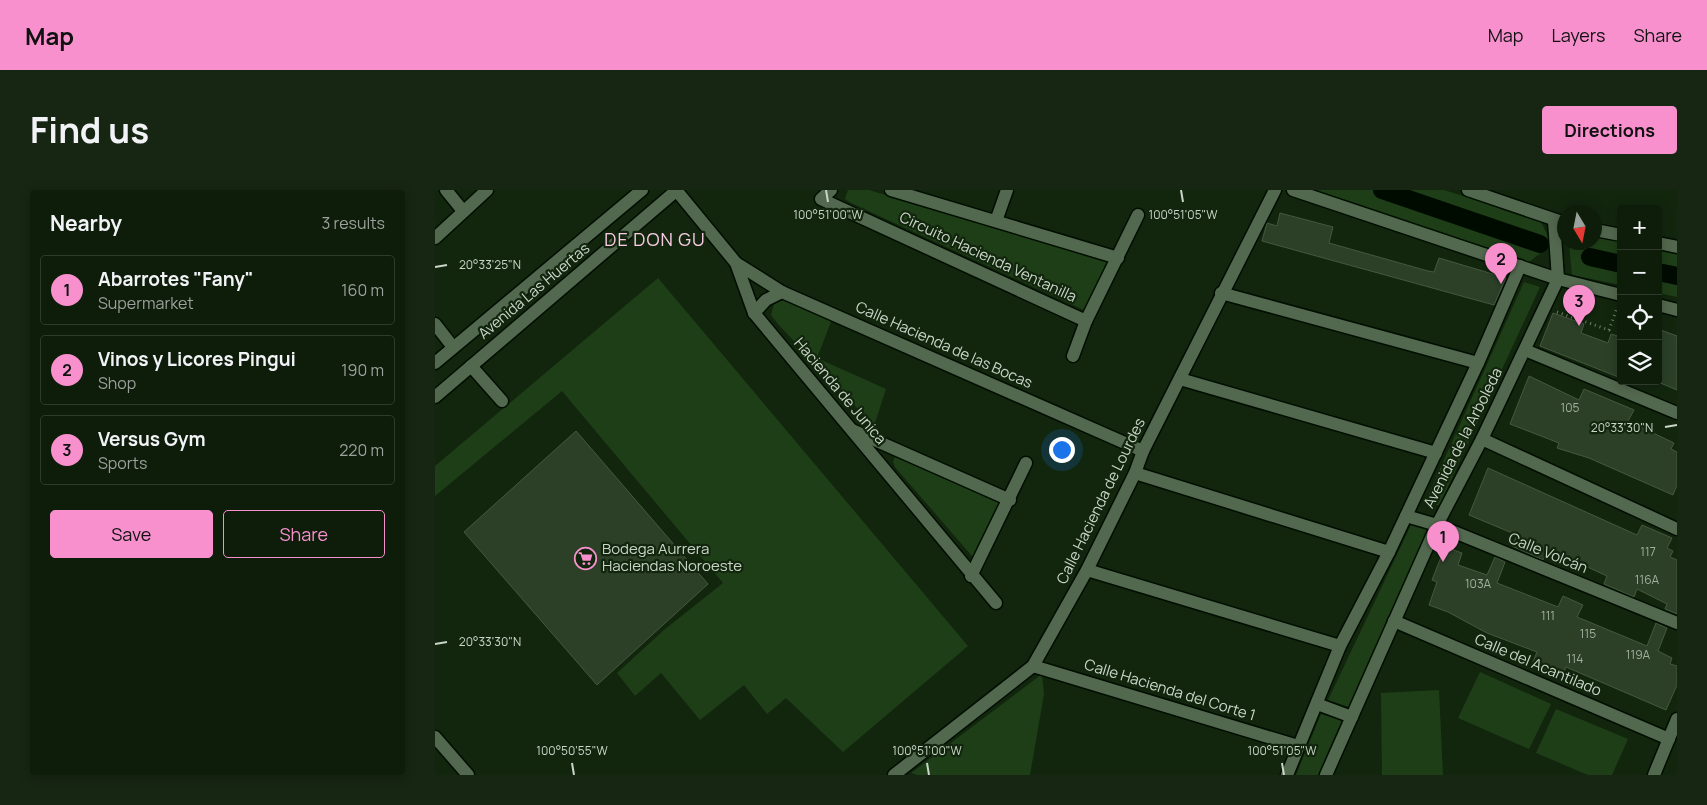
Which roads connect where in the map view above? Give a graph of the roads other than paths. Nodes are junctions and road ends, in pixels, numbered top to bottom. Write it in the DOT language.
graph roads {
  1 [pos="446,190"];
  2 [pos="487,190"];
  3 [pos="642,190"];
  4 [pos="676,190"];
  5 [pos="891,190"];
  6 [pos="1007,190"];
  7 [pos="1275,190"];
  8 [pos="1293,190"];
  9 [pos="1468,190"];
  10 [pos="826,194"];
  11 [pos="463,211"];
  12 [pos="1138,215"];
  13 [pos="996,221"];
  14 [pos="1557,221"];
  15 [pos="1602,231"];
  16 [pos="1617,234"];
  17 [pos="435,238"];
  18 [pos="1662,244"];
  19 [pos="1677,247"];
  20 [pos="1559,250"];
  21 [pos="1118,258"];
  22 [pos="736,263"];
  23 [pos="1519,266"];
  24 [pos="1558,279"];
  25 [pos="782,292"];
  26 [pos="1221,293"];
  27 [pos="1617,294"];
  28 [pos="1662,306"];
  29 [pos="1677,310"];
  30 [pos="754,313"];
  31 [pos="1086,320"];
  32 [pos="435,324"];
  33 [pos="453,347"];
  34 [pos="1525,350"];
  35 [pos="1073,356"];
  36 [pos="435,363"];
  37 [pos="1478,363"];
  38 [pos="471,366"];
  39 [pos="1180,379"];
  40 [pos="435,396"];
  41 [pos="502,401"];
  42 [pos="1677,413"];
  43 [pos="850,430"];
  44 [pos="1482,439"];
  45 [pos="1143,451"];
  46 [pos="1436,453"];
  47 [pos="1026,463"];
  48 [pos="1135,473"];
  49 [pos="1010,500"];
  50 [pos="1406,516"];
  51 [pos="1437,525"];
  52 [pos="1677,530"];
  53 [pos="1389,552"];
  54 [pos="1087,570"];
  55 [pos="971,576"];
  56 [pos="995,602"];
  57 [pos="1394,621"];
  58 [pos="1677,623"];
  59 [pos="1341,646"];
  60 [pos="1033,666"];
  61 [pos="1317,704"];
  62 [pos="1352,717"];
  63 [pos="1677,719"];
  64 [pos="435,737"];
  65 [pos="1669,739"];
  66 [pos="1298,746"];
  67 [pos="468,775"];
  68 [pos="894,775"];
  69 [pos="1287,775"];
  70 [pos="1326,775"];
  71 [pos="1654,775"];
  1 -- 11 [label="street"];
  2 -- 11 [label="street"];
  3 -- 33 [label="street, Avenida Las Huertas"];
  4 -- 22 [label="street, Hacienda de Junica"];
  4 -- 38 [label="street, Avenida Las Huertas"];
  5 -- 13 [label="street"];
  6 -- 13 [label="street"];
  7 -- 26 [label="street, Calle Hacienda de Lourdes"];
  8 -- 23 [label="street"];
  9 -- 14 [label="street"];
  10 -- 31 [label="street, Circuito Hacienda Ventanilla"];
  11 -- 17 [label="street"];
  12 -- 21 [label="street"];
  13 -- 21 [label="street"];
  15 -- 16 [label="street"];
  18 -- 19 [label="street"];
  20 -- 24 [label="street, Avenida de la Arboleda"];
  21 -- 31 [label="street"];
  22 -- 25 [label="street, Calle Hacienda de las Bocas"];
  22 -- 30 [label="street, Hacienda de Junica"];
  23 -- 24 [label="street"];
  23 -- 37 [label="street, Avenida de la Arboleda"];
  24 -- 27 [label="street"];
  24 -- 34 [label="street, Avenida de la Arboleda"];
  25 -- 30 [label="street"];
  25 -- 45 [label="street, Calle Hacienda de las Bocas"];
  26 -- 37 [label="street"];
  26 -- 39 [label="street, Calle Hacienda de Lourdes"];
  28 -- 29 [label="street"];
  30 -- 43 [label="street, Hacienda de Junica"];
  31 -- 35 [label="street"];
  32 -- 33 [label="street"];
  33 -- 36 [label="street, Avenida Las Huertas"];
  34 -- 42 [label="street"];
  34 -- 44 [label="street, Avenida de la Arboleda"];
  37 -- 46 [label="street, Avenida de la Arboleda"];
  38 -- 40 [label="street, Avenida Las Huertas"];
  38 -- 41 [label="street"];
  39 -- 45 [label="street, Calle Hacienda de Lourdes"];
  39 -- 46 [label="street"];
  43 -- 49 [label="street"];
  43 -- 55 [label="street, Hacienda de Junica"];
  44 -- 51 [label="street, Avenida de la Arboleda"];
  44 -- 52 [label="street"];
  45 -- 48 [label="street, Calle Hacienda de Lourdes"];
  46 -- 50 [label="street, Avenida de la Arboleda"];
  47 -- 49 [label="street"];
  48 -- 53 [label="street"];
  48 -- 54 [label="street, Calle Hacienda de Lourdes"];
  49 -- 55 [label="street"];
  50 -- 51 [label="street, Calle Volcán"];
  50 -- 53 [label="street, Avenida de la Arboleda"];
  51 -- 57 [label="street, Avenida de la Arboleda"];
  51 -- 58 [label="street, Calle Volcán"];
  53 -- 59 [label="street, Avenida de la Arboleda"];
  54 -- 59 [label="street"];
  54 -- 60 [label="street, Calle Hacienda de Lourdes"];
  55 -- 56 [label="street, Hacienda de Junica"];
  57 -- 62 [label="street, Avenida de la Arboleda"];
  57 -- 65 [label="street, Calle del Acantilado"];
  59 -- 61 [label="street, Avenida de la Arboleda"];
  60 -- 66 [label="street, Calle Hacienda del Corte 1"];
  60 -- 68 [label="street, Calle Hacienda de Lourdes"];
  61 -- 62 [label="street"];
  61 -- 66 [label="street, Avenida de la Arboleda"];
  62 -- 70 [label="street, Avenida de la Arboleda"];
  63 -- 65 [label="street"];
  64 -- 67 [label="street"];
  65 -- 71 [label="street"];
  66 -- 69 [label="street, Avenida de la Arboleda"];
}
